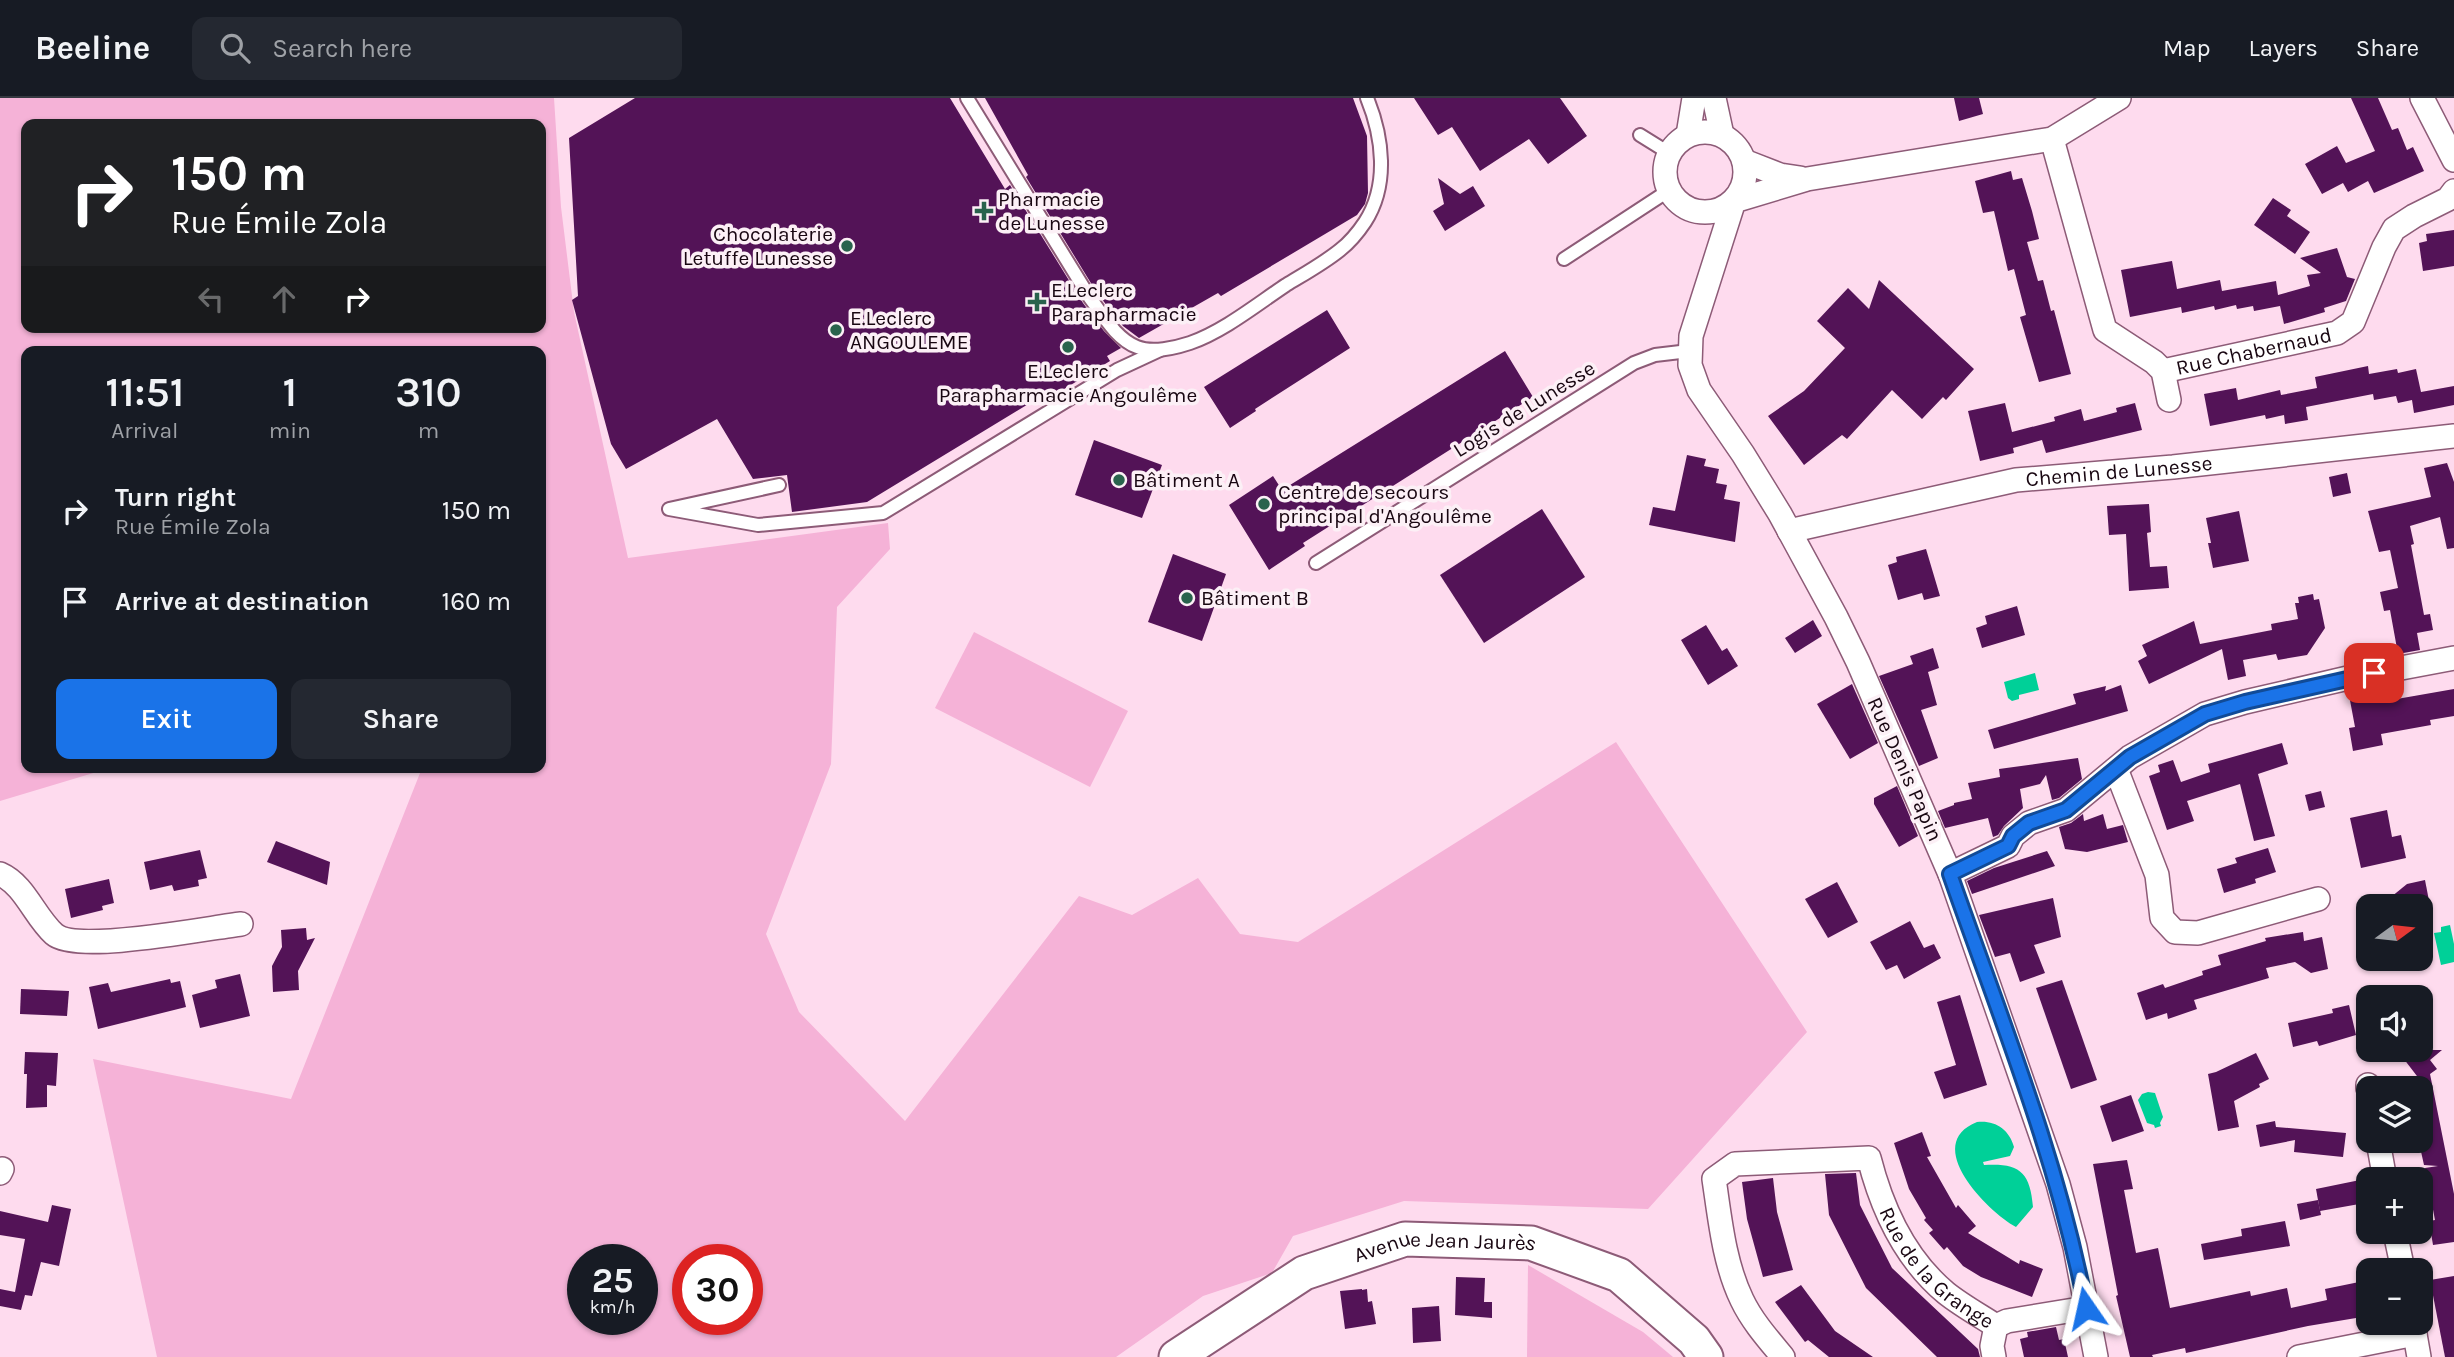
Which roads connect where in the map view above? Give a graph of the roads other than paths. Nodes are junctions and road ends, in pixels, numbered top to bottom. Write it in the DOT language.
graph roads {
  1 [pos="967,98"];
  2 [pos="1367,98"];
  3 [pos="1694,98"];
  4 [pos="1714,98"];
  5 [pos="2119,98"];
  6 [pos="2423,98"];
  7 [pos="1640,135"];
  8 [pos="1688,135"];
  9 [pos="1722,135"];
  10 [pos="2052,139"];
  11 [pos="1669,153"];
  12 [pos="2454,160"];
  13 [pos="1744,161"];
  14 [pos="1807,179"];
  15 [pos="1668,191"];
  16 [pos="2454,191"];
  17 [pos="1734,201"];
  18 [pos="1699,213"];
  19 [pos="1719,250"];
  20 [pos="1564,259"];
  21 [pos="1161,350"];
  22 [pos="1689,351"];
  23 [pos="2163,371"];
  24 [pos="2169,400"];
  25 [pos="2454,436"];
  26 [pos="779,485"];
  27 [pos="1789,531"];
  28 [pos="1316,563"];
  29 [pos="2454,658"];
  30 [pos="2116,769"];
  31 [pos="1,874"];
  32 [pos="1950,874"];
  33 [pos="2318,899"];
  34 [pos="241,924"];
  35 [pos="2086,1308"];
  36 [pos="1996,1326"];
  37 [pos="2394,1335"];
  38 [pos="2415,1335"];
  39 [pos="2341,1353"];
  40 [pos="1176,1357"];
  41 [pos="1706,1357"];
  42 [pos="1783,1357"];
  43 [pos="1994,1357"];
  44 [pos="2096,1357"];
  45 [pos="2298,1357"];
  46 [pos="2419,1357"];
  1 -- 21 [label="lane"];
  2 -- 21 [label="lane"];
  3 -- 8 [label="street"];
  4 -- 9 [label="street"];
  5 -- 10 [label="street"];
  6 -- 12 [label="street"];
  7 -- 11 [label="lane"];
  8 -- 9 [label="street"];
  8 -- 11 [label="street"];
  9 -- 13 [label="street"];
  10 -- 14 [label="street"];
  10 -- 23 [label="street, Rue Chabernaud"];
  11 -- 15 [label="street"];
  13 -- 14 [label="street"];
  13 -- 17 [label="street"];
  14 -- 17 [label="street"];
  15 -- 18 [label="street"];
  15 -- 20 [label="lane"];
  16 -- 23 [label="street, Rue Chabernaud"];
  17 -- 18 [label="street"];
  17 -- 19 [label="street, Rue Denis Papin"];
  18 -- 19 [label="street"];
  19 -- 22 [label="street, Rue Denis Papin"];
  21 -- 26 [label="lane"];
  22 -- 27 [label="street, Rue Denis Papin"];
  22 -- 28 [label="lane, Logis de Lunesse"];
  23 -- 24 [label="street"];
  25 -- 27 [label="street, Chemin de Lunesse"];
  27 -- 32 [label="street, Rue Denis Papin"];
  29 -- 30 [label="street"];
  30 -- 32 [label="street"];
  30 -- 33 [label="street"];
  31 -- 34 [label="street"];
  32 -- 35 [label="street, Rue Denis Papin"];
  35 -- 36 [label="street, Rue de la Grange"];
  35 -- 44 [label="street, Rue Denis Papin"];
  36 -- 42 [label="street, Rue de la Grange"];
  36 -- 43 [label="street"];
  37 -- 39 [label="street"];
  38 -- 46 [label="street"];
  39 -- 45 [label="street"];
  40 -- 41 [label="main road, Avenue Jean Jaurès"];
}
